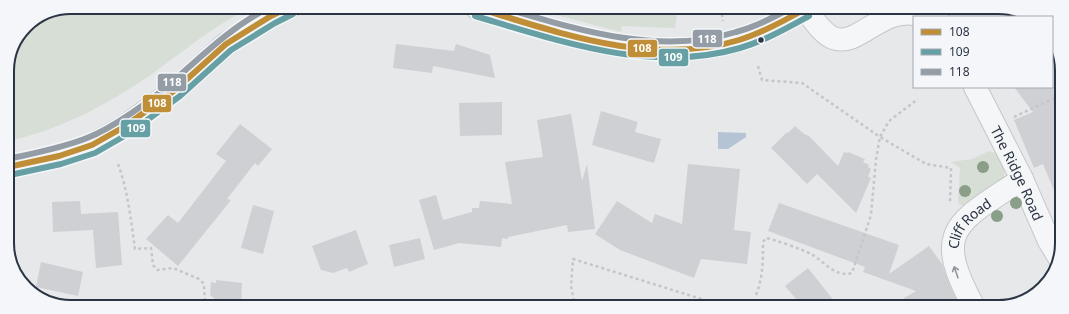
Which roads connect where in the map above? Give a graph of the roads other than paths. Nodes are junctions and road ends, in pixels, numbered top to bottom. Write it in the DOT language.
graph roads {
  1 [pos="276,14"];
  2 [pos="498,14"];
  3 [pos="796,14"];
  4 [pos="809,14"];
  5 [pos="887,14"];
  6 [pos="976,88"];
  7 [pos="14,166"];
  8 [pos="1022,179"];
  9 [pos="1055,250"];
  10 [pos="970,300"];
  1 -- 7 [label="main road"];
  2 -- 3 [label="main road"];
  4 -- 5 [label="street"];
  6 -- 8 [label="street, The Ridge Road"];
  8 -- 9 [label="street, The Ridge Road"];
  10 -- 8 [label="street, Cliff Road, one-way"];
}
